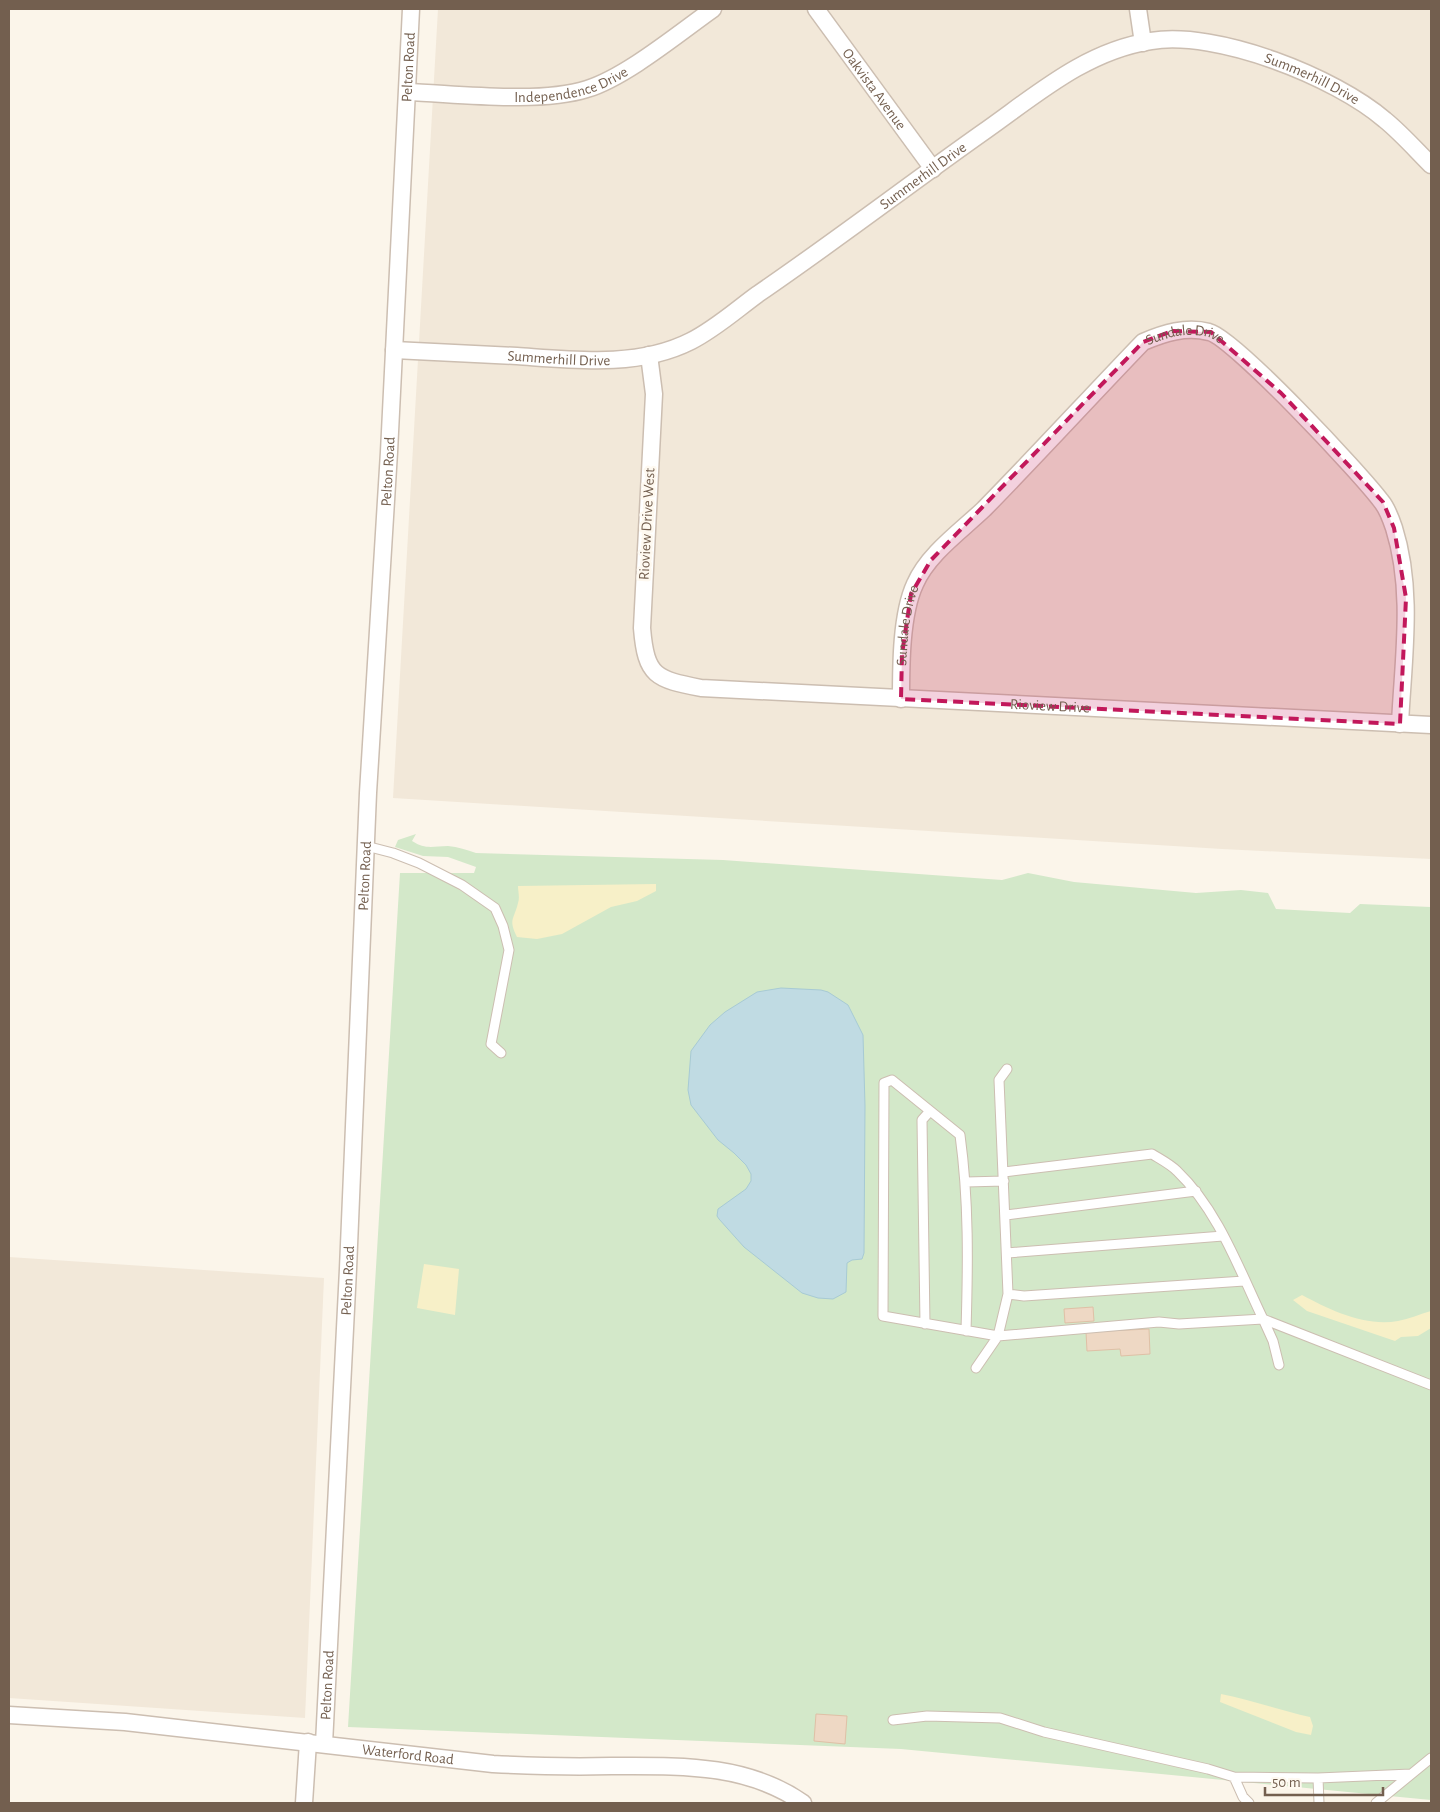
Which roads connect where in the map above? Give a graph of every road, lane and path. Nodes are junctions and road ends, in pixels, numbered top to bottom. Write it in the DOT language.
graph roads {
  1 [pos="411,9"];
  2 [pos="713,9"];
  3 [pos="816,9"];
  4 [pos="1138,9"];
  5 [pos="1143,43"];
  6 [pos="408,92"];
  7 [pos="1431,165"];
  8 [pos="933,169"];
  9 [pos="394,350"];
  10 [pos="648,356"];
  11 [pos="670,682"];
  12 [pos="901,699"];
  13 [pos="1400,724"];
  14 [pos="1431,725"];
  15 [pos="366,846"];
  16 [pos="501,1053"];
  17 [pos="1007,1069"];
  18 [pos="930,1111"];
  19 [pos="1004,1177"];
  20 [pos="966,1182"];
  21 [pos="1196,1192"];
  22 [pos="1006,1215"];
  23 [pos="1223,1236"];
  24 [pos="1007,1253"];
  25 [pos="1244,1281"];
  26 [pos="1008,1294"];
  27 [pos="1263,1319"];
  28 [pos="925,1324"];
  29 [pos="966,1331"];
  30 [pos="998,1336"];
  31 [pos="1279,1365"];
  32 [pos="976,1368"];
  33 [pos="1431,1384"];
  34 [pos="9,1715"];
  35 [pos="893,1720"];
  36 [pos="316,1743"];
  37 [pos="1431,1758"];
  38 [pos="1411,1774"];
  39 [pos="1234,1777"];
  40 [pos="1318,1778"];
  41 [pos="304,1803"];
  42 [pos="803,1803"];
  43 [pos="1249,1803"];
  44 [pos="1319,1803"];
  45 [pos="1376,1803"];
  1 -- 6 [label="street, Pelton Road"];
  2 -- 6 [label="street, Independence Drive"];
  3 -- 8 [label="street, Oakvista Avenue"];
  4 -- 5 [label="street"];
  5 -- 7 [label="street, Summerhill Drive"];
  5 -- 8 [label="street, Summerhill Drive"];
  6 -- 9 [label="street, Pelton Road"];
  8 -- 10 [label="street, Summerhill Drive"];
  9 -- 10 [label="street, Summerhill Drive"];
  9 -- 15 [label="street, Pelton Road"];
  10 -- 11 [label="street, Rioview Drive West"];
  11 -- 12 [label="street, Rioview Drive"];
  12 -- 13 [label="street, Rioview Drive"];
  12 -- 13 [label="street, Sundale Drive"];
  13 -- 14 [label="street, Rioview Drive"];
  15 -- 16 [label="lane"];
  15 -- 36 [label="street, Pelton Road"];
  17 -- 19 [label="lane"];
  18 -- 20 [label="lane"];
  18 -- 28 [label="lane"];
  18 -- 28 [label="lane"];
  19 -- 20 [label="lane"];
  19 -- 21 [label="lane"];
  19 -- 22 [label="lane"];
  20 -- 29 [label="lane"];
  21 -- 22 [label="lane"];
  21 -- 23 [label="lane"];
  22 -- 24 [label="lane"];
  23 -- 24 [label="lane"];
  23 -- 25 [label="lane"];
  24 -- 26 [label="lane"];
  25 -- 26 [label="lane"];
  25 -- 27 [label="lane"];
  26 -- 30 [label="lane"];
  27 -- 30 [label="lane"];
  27 -- 31 [label="lane"];
  27 -- 33 [label="lane"];
  28 -- 29 [label="lane"];
  29 -- 30 [label="lane"];
  30 -- 32 [label="lane"];
  34 -- 36 [label="street, Waterford Road"];
  35 -- 39 [label="lane"];
  36 -- 41 [label="street, Pelton Road"];
  36 -- 42 [label="street, Waterford Road"];
  37 -- 38 [label="lane"];
  38 -- 40 [label="lane"];
  38 -- 45 [label="lane"];
  39 -- 40 [label="lane"];
  39 -- 43 [label="lane"];
  40 -- 44 [label="lane"];
}
